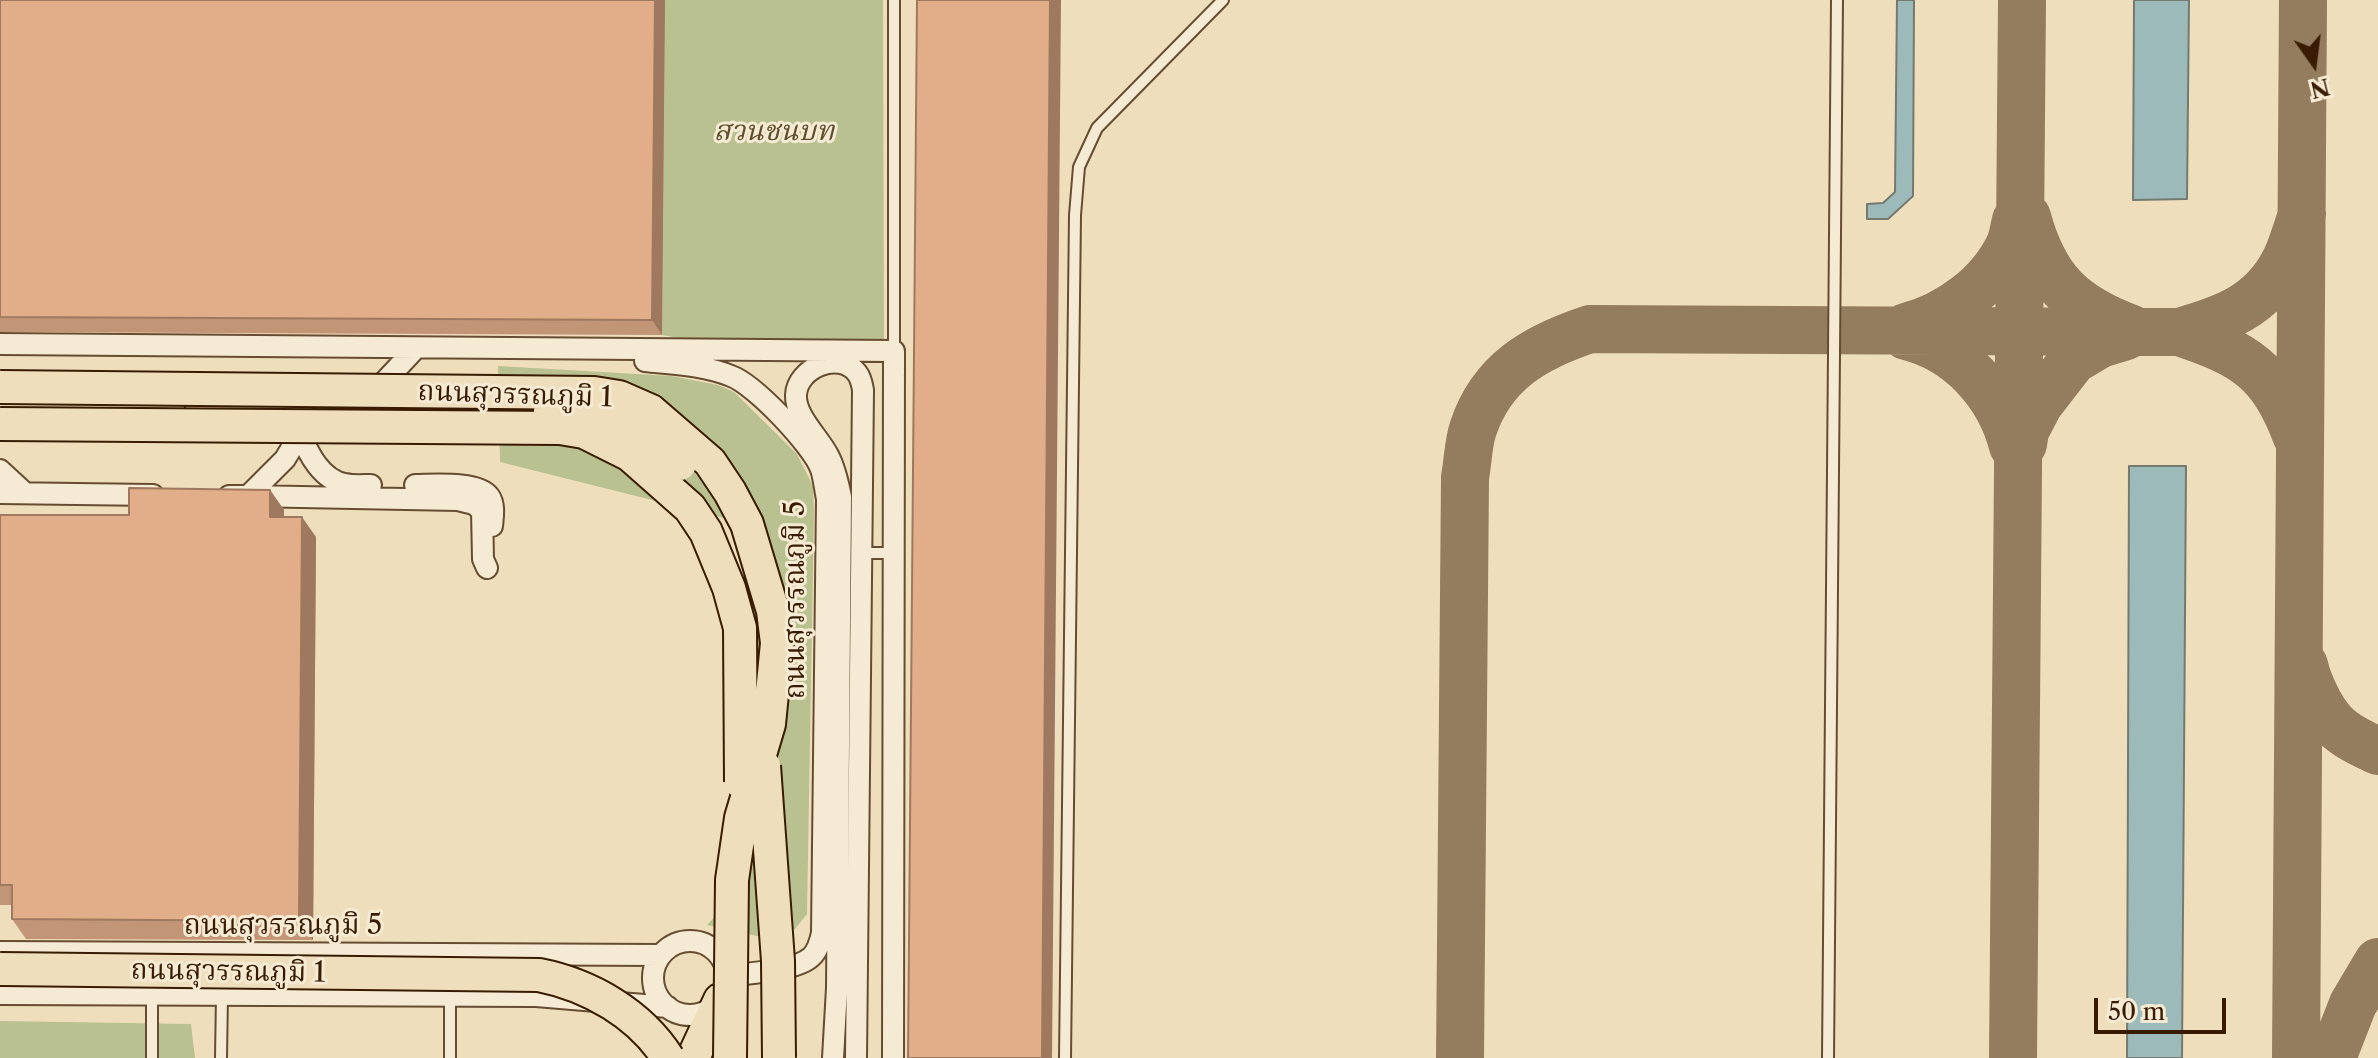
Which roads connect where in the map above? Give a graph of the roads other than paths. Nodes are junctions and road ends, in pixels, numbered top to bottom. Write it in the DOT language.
graph roads {
  1 [pos="894,0"];
  2 [pos="1223,0"];
  3 [pos="1837,0"];
  4 [pos="0,344"];
  5 [pos="416,348"];
  6 [pos="562,349"];
  7 [pos="813,351"];
  8 [pos="856,351"];
  9 [pos="894,351"];
  10 [pos="833,362"];
  11 [pos="0,387"];
  12 [pos="0,407"];
  13 [pos="0,427"];
  14 [pos="302,432"];
  15 [pos="0,440"];
  16 [pos="0,470"];
  17 [pos="0,493"];
  18 [pos="25,493"];
  19 [pos="168,495"];
  20 [pos="216,496"];
  21 [pos="248,496"];
  22 [pos="861,553"];
  23 [pos="894,553"];
  24 [pos="761,721"];
  25 [pos="741,818"];
  26 [pos="0,952"];
  27 [pos="61,953"];
  28 [pos="264,954"];
  29 [pos="383,955"];
  30 [pos="661,955"];
  31 [pos="569,963"];
  32 [pos="0,969"];
  33 [pos="724,988"];
  34 [pos="0,994"];
  35 [pos="61,994"];
  36 [pos="152,995"];
  37 [pos="222,995"];
  38 [pos="265,995"];
  39 [pos="382,996"];
  40 [pos="450,996"];
  41 [pos="561,998"];
  42 [pos="668,1007"];
  43 [pos="152,1058"];
  44 [pos="221,1058"];
  45 [pos="450,1058"];
  46 [pos="668,1058"];
  47 [pos="693,1058"];
  48 [pos="730,1058"];
  49 [pos="779,1058"];
  50 [pos="833,1058"];
  51 [pos="856,1058"];
  52 [pos="893,1058"];
  53 [pos="1065,1058"];
  54 [pos="1828,1058"];
  1 -- 9 [label="lane"];
  2 -- 53 [label="lane"];
  3 -- 54 [label="lane"];
  4 -- 5 [label="street"];
  5 -- 6 [label="street"];
  5 -- 14 [label="street"];
  6 -- 7 [label="street, ถนนสุวรรณภูมิ 5"];
  6 -- 33 [label="street, ถนนสุวรรณภูมิ 5"];
  7 -- 8 [label="street, ถนนสุวรรณภูมิ 5"];
  7 -- 10 [label="street, ถนนสุวรรณภูมิ 5"];
  8 -- 9 [label="street, ถนนสุวรรณภูมิ 5"];
  8 -- 10 [label="street, ถนนสุวรรณภูมิ 5"];
  9 -- 23 [label="street"];
  10 -- 22 [label="street, ถนนสุวรรณภูมิ 5"];
  10 -- 50 [label="street, ถนนสุวรรณภูมิ 5"];
  11 -- 25 [label="highway, ถนนสุวรรณภูมิ 1, bridge"];
  12 -- 24 [label="highway, ถนนสุวรรณภูมิ 1, bridge"];
  13 -- 14 [label="street"];
  13 -- 25 [label="highway, ถนนสุวรรณภูมิ 1, bridge"];
  14 -- 21 [label="street"];
  14 -- 21 [label="street"];
  15 -- 24 [label="highway, ถนนสุวรรณภูมิ 1, bridge"];
  16 -- 18 [label="street"];
  17 -- 18 [label="street"];
  18 -- 19 [label="street"];
  20 -- 21 [label="street"];
  22 -- 23 [label="lane"];
  22 -- 51 [label="street, ถนนสุวรรณภูมิ 5"];
  23 -- 52 [label="street"];
  24 -- 49 [label="highway, ถนนสุวรรณภูมิ 1, bridge"];
  25 -- 48 [label="highway, ถนนสุวรรณภูมิ 1, bridge"];
  26 -- 27 [label="street, ถนนสุวรรณภูมิ 5"];
  27 -- 28 [label="street, ถนนสุวรรณภูมิ 5"];
  27 -- 35 [label="lane"];
  28 -- 29 [label="street, ถนนสุวรรณภูมิ 5"];
  28 -- 38 [label="lane"];
  29 -- 31 [label="street, ถนนสุวรรณภูมิ 5"];
  29 -- 39 [label="lane"];
  30 -- 31 [label="street, ถนนสุวรรณภูมิ 5"];
  30 -- 33 [label="street, ถนนสุวรรณภูมิ 5"];
  30 -- 42 [label="street"];
  31 -- 41 [label="lane"];
  32 -- 46 [label="highway, ถนนสุวรรณภูมิ 1, bridge"];
  33 -- 42 [label="street, ถนนสุวรรณภูมิ 5"];
  33 -- 47 [label="highway"];
  34 -- 35 [label="street, ถนนสุวรรณภูมิ 5"];
  35 -- 36 [label="street, ถนนสุวรรณภูมิ 5"];
  36 -- 37 [label="street, ถนนสุวรรณภูมิ 5"];
  36 -- 43 [label="lane"];
  37 -- 38 [label="street, ถนนสุวรรณภูมิ 5"];
  37 -- 44 [label="lane"];
  38 -- 39 [label="street, ถนนสุวรรณภูมิ 5"];
  39 -- 40 [label="street, ถนนสุวรรณภูมิ 5"];
  40 -- 41 [label="street, ถนนสุวรรณภูมิ 5"];
  40 -- 45 [label="lane"];
  41 -- 42 [label="street, ถนนสุวรรณภูมิ 5"];
}
